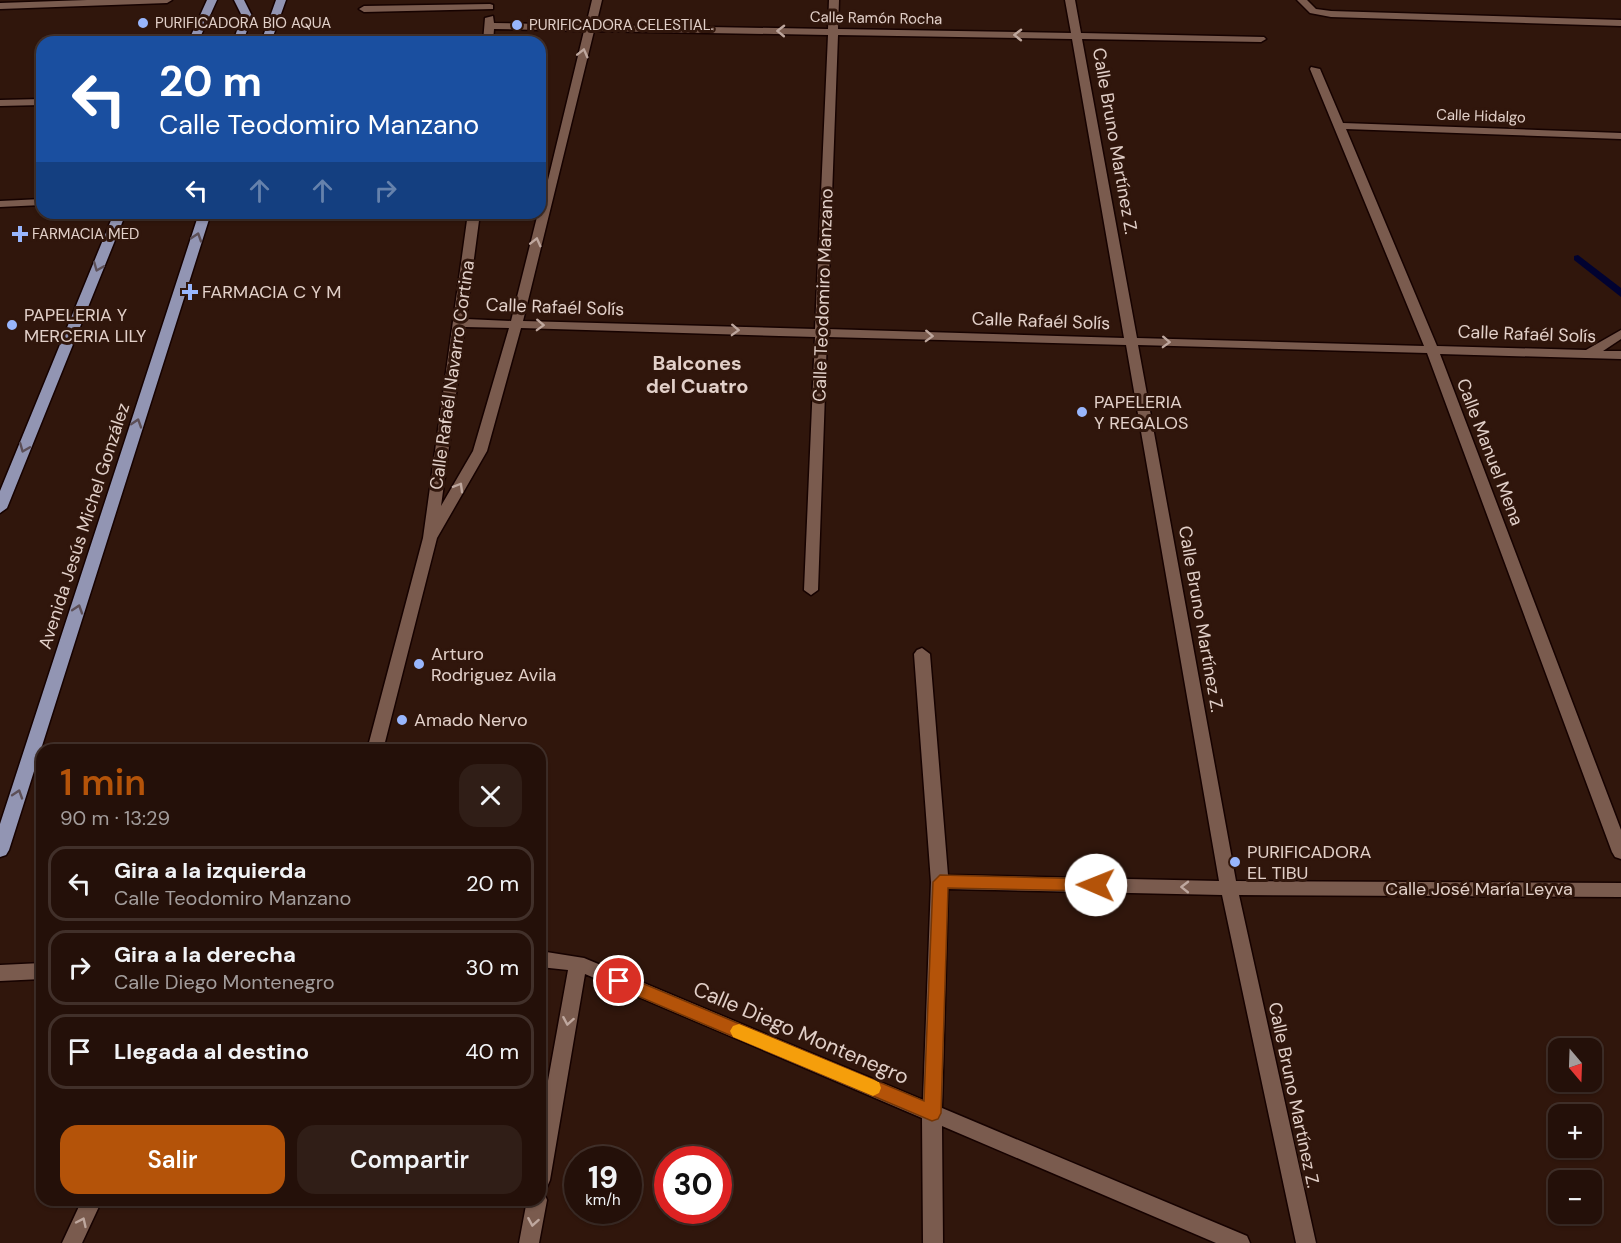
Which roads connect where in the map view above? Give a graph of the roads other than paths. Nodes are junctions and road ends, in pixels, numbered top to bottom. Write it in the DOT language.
graph roads {
  1 [pos="168,0"];
  2 [pos="212,0"];
  3 [pos="239,0"];
  4 [pos="281,0"];
  5 [pos="597,0"];
  6 [pos="834,0"];
  7 [pos="1070,0"];
  8 [pos="1302,0"];
  9 [pos="491,4"];
  10 [pos="0,6"];
  11 [pos="364,9"];
  12 [pos="1621,23"];
  13 [pos="490,26"];
  14 [pos="589,28"];
  15 [pos="833,32"];
  16 [pos="196,36"];
  17 [pos="240,36"];
  18 [pos="268,36"];
  19 [pos="489,36"];
  20 [pos="1076,36"];
  21 [pos="1261,39"];
  22 [pos="1315,69"];
  23 [pos="36,102"];
  24 [pos="0,103"];
  25 [pos="1339,126"];
  26 [pos="1621,136"];
  27 [pos="36,202"];
  28 [pos="546,202"];
  29 [pos="0,204"];
  30 [pos="118,219"];
  31 [pos="203,219"];
  32 [pos="473,219"];
  33 [pos="542,219"];
  34 [pos="460,322"];
  35 [pos="516,324"];
  36 [pos="821,333"];
  37 [pos="1621,334"];
  38 [pos="1132,341"];
  39 [pos="1431,349"];
  40 [pos="1589,354"];
  41 [pos="1621,355"];
  42 [pos="0,508"];
  43 [pos="430,538"];
  44 [pos="811,590"];
  45 [pos="922,654"];
  46 [pos="377,744"];
  47 [pos="0,850"];
  48 [pos="1621,852"];
  49 [pos="940,882"];
  50 [pos="1229,888"];
  51 [pos="1621,890"];
  52 [pos="546,959"];
  53 [pos="578,963"];
  54 [pos="36,971"];
  55 [pos="0,973"];
  56 [pos="932,1113"];
  57 [pos="546,1146"];
  58 [pos="89,1206"];
  59 [pos="536,1206"];
  60 [pos="72,1243"];
  61 [pos="529,1243"];
  62 [pos="933,1243"];
  63 [pos="1240,1243"];
  64 [pos="1306,1243"];
  1 -- 10 [label="street"];
  2 -- 16 [label="main road"];
  3 -- 17 [label="main road"];
  4 -- 18 [label="main road"];
  5 -- 14 [label="street, Calle Rafaél Navarro Cortina"];
  6 -- 15 [label="street, Calle Teodomiro Manzano"];
  7 -- 20 [label="street, Calle Bruno Martínez Z."];
  8 -- 12 [label="street"];
  9 -- 11 [label="street"];
  9 -- 13 [label="street"];
  13 -- 14 [label="street, Calle Ramón Rocha"];
  13 -- 19 [label="street"];
  15 -- 14 [label="street, Calle Ramón Rocha, one-way"];
  28 -- 14 [label="street, Calle Rafaél Navarro Cortina, one-way"];
  20 -- 15 [label="street, Calle Ramón Rocha, one-way"];
  15 -- 36 [label="street, Calle Teodomiro Manzano"];
  20 -- 21 [label="street, Calle Ramón Rocha"];
  20 -- 38 [label="street, Calle Bruno Martínez Z."];
  22 -- 25 [label="street, Calle Manuel Mena"];
  23 -- 24 [label="street"];
  25 -- 26 [label="street, Calle Hidalgo"];
  25 -- 39 [label="street, Calle Manuel Mena"];
  27 -- 29 [label="street"];
  30 -- 42 [label="main road, one-way"];
  47 -- 31 [label="main road, Avenida Jesús Michel González, one-way"];
  32 -- 34 [label="street, Calle Rafaél Navarro Cortina"];
  35 -- 33 [label="street, Calle Rafaél Navarro Cortina, one-way"];
  34 -- 35 [label="street, Calle Rafaél Solís"];
  34 -- 43 [label="street, Calle Rafaél Navarro Cortina"];
  35 -- 36 [label="street, Calle Rafaél Solís, one-way"];
  43 -- 35 [label="street, Calle Rafaél Navarro Cortina, one-way"];
  36 -- 38 [label="street, Calle Rafaél Solís, one-way"];
  36 -- 44 [label="street, Calle Teodomiro Manzano"];
  37 -- 40 [label="street"];
  38 -- 39 [label="street, Calle Rafaél Solís, one-way"];
  38 -- 50 [label="street, Calle Bruno Martínez Z."];
  39 -- 40 [label="street, Calle Rafaél Solís"];
  39 -- 48 [label="street, Calle Manuel Mena"];
  40 -- 41 [label="street, Calle Rafaél Solís"];
  43 -- 46 [label="street, Calle Rafaél Navarro Cortina"];
  45 -- 49 [label="street"];
  50 -- 49 [label="street, Calle José María Leyva, one-way"];
  49 -- 56 [label="street"];
  50 -- 51 [label="street, Calle José María Leyva"];
  50 -- 64 [label="street, Calle Bruno Martínez Z."];
  52 -- 53 [label="street, Calle Diego Montenegro"];
  53 -- 56 [label="street, Calle Diego Montenegro"];
  53 -- 57 [label="street, one-way"];
  54 -- 55 [label="street"];
  56 -- 62 [label="street"];
  56 -- 63 [label="street, Calle Diego Montenegro"];
  60 -- 58 [label="street, one-way"];
  59 -- 61 [label="street, one-way"];
}
